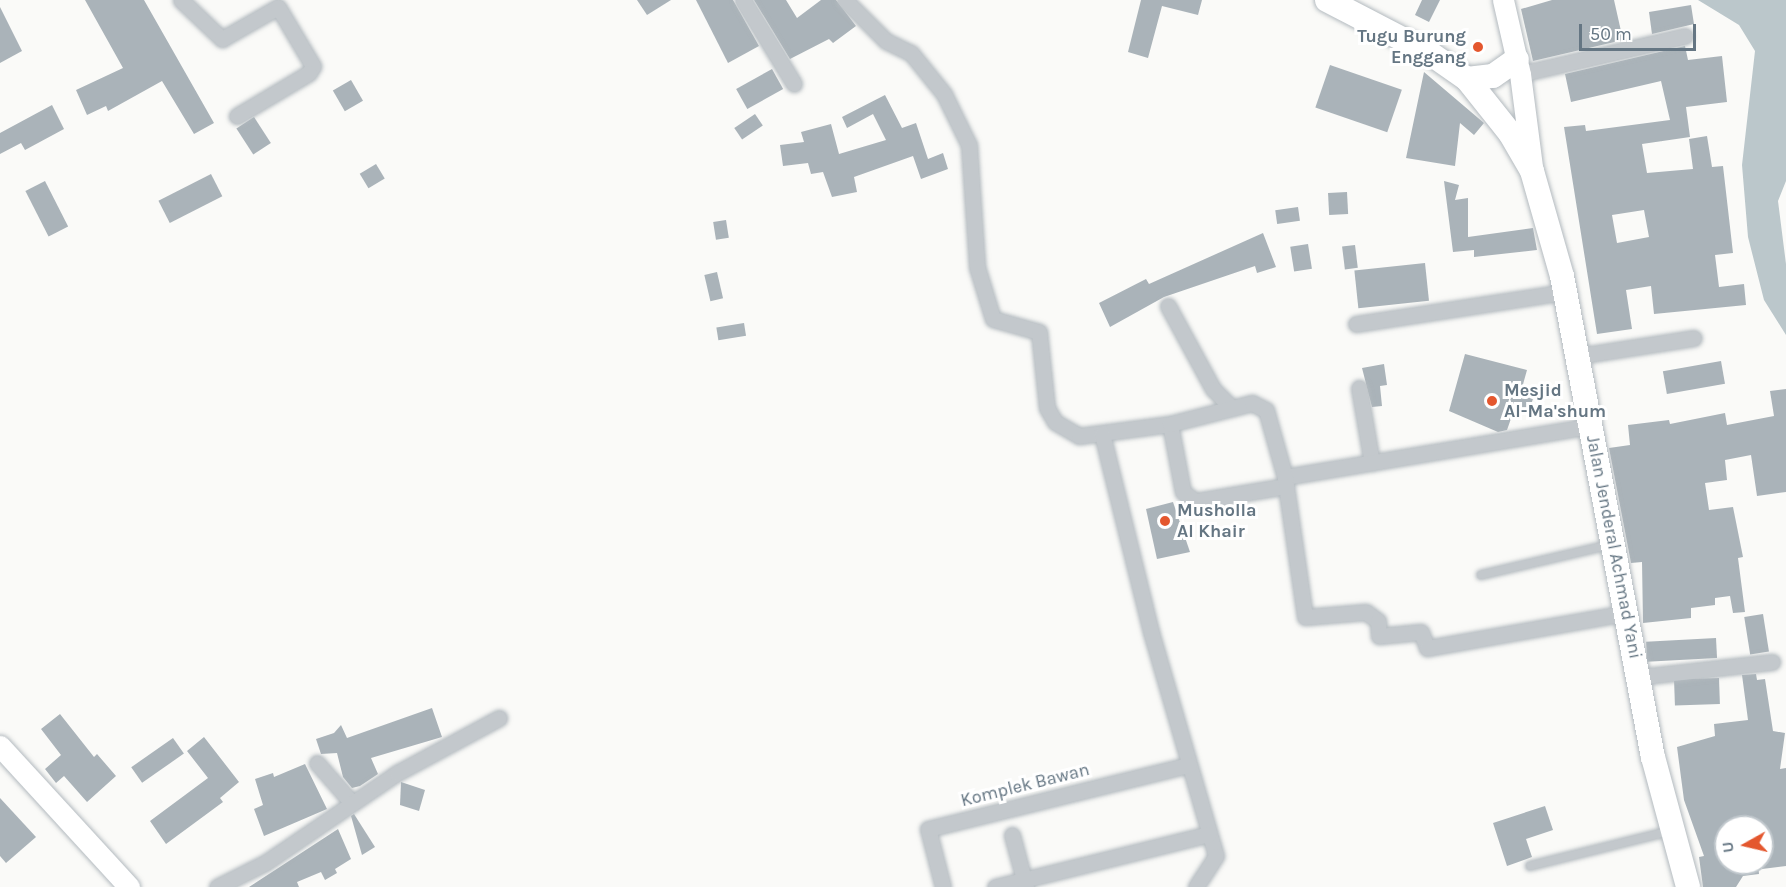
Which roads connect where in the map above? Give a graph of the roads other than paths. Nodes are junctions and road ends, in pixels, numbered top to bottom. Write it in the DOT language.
graph roads {
  1 [pos="181,0"];
  2 [pos="743,0"];
  3 [pos="845,0"];
  4 [pos="1327,0"];
  5 [pos="1503,0"];
  6 [pos="283,3"];
  7 [pos="1685,36"];
  8 [pos="1518,67"];
  9 [pos="1467,79"];
  10 [pos="794,84"];
  11 [pos="237,116"];
  12 [pos="1532,171"];
  13 [pos="1565,292"];
  14 [pos="1168,306"];
  15 [pos="1356,324"];
  16 [pos="1694,338"];
  17 [pos="1578,356"];
  18 [pos="1359,388"];
  19 [pos="1232,408"];
  20 [pos="1170,424"];
  21 [pos="1591,426"];
  22 [pos="1102,434"];
  23 [pos="1372,463"];
  24 [pos="1286,482"];
  25 [pos="1613,544"];
  26 [pos="1481,575"];
  27 [pos="1626,613"];
  28 [pos="1772,662"];
  29 [pos="1638,677"];
  30 [pos="499,718"];
  31 [pos="0,746"];
  32 [pos="317,763"];
  33 [pos="1189,765"];
  34 [pos="352,803"];
  35 [pos="1671,831"];
  36 [pos="1209,834"];
  37 [pos="1012,835"];
  38 [pos="1530,866"];
  39 [pos="1025,883"];
  40 [pos="129,887"];
  41 [pos="217,887"];
  42 [pos="943,887"];
  43 [pos="995,887"];
  44 [pos="1196,887"];
  45 [pos="1688,887"];
  1 -- 6 [label="street"];
  2 -- 10 [label="street"];
  3 -- 22 [label="street"];
  4 -- 9 [label="main road, Jalan Jenderal Achmad Yani"];
  5 -- 8 [label="street"];
  6 -- 11 [label="street"];
  7 -- 8 [label="street"];
  8 -- 9 [label="main road"];
  8 -- 12 [label="street"];
  9 -- 12 [label="main road, Jalan Jenderal Achmad Yani"];
  12 -- 13 [label="main road, Jalan Jenderal Achmad Yani"];
  13 -- 15 [label="street"];
  13 -- 17 [label="main road, Jalan Jenderal Achmad Yani"];
  14 -- 19 [label="street"];
  16 -- 17 [label="street"];
  17 -- 21 [label="main road, Jalan Jenderal Achmad Yani"];
  18 -- 23 [label="street"];
  19 -- 20 [label="street"];
  19 -- 24 [label="street"];
  20 -- 22 [label="street"];
  20 -- 24 [label="street"];
  21 -- 23 [label="street"];
  21 -- 25 [label="main road, Jalan Jenderal Achmad Yani"];
  22 -- 33 [label="street"];
  23 -- 24 [label="street"];
  24 -- 27 [label="street"];
  25 -- 26 [label="lane"];
  25 -- 27 [label="main road, Jalan Jenderal Achmad Yani"];
  27 -- 29 [label="main road, Jalan Jenderal Achmad Yani"];
  28 -- 29 [label="street"];
  29 -- 35 [label="main road, Jalan Jenderal Achmad Yani"];
  30 -- 34 [label="street"];
  31 -- 40 [label="street"];
  32 -- 34 [label="street"];
  33 -- 36 [label="street"];
  33 -- 42 [label="street, Komplek Bawan"];
  34 -- 41 [label="street"];
  35 -- 38 [label="lane"];
  35 -- 45 [label="main road, Jalan Jenderal Achmad Yani"];
  36 -- 39 [label="street"];
  36 -- 44 [label="street"];
  37 -- 39 [label="street"];
  39 -- 43 [label="street"];
}
